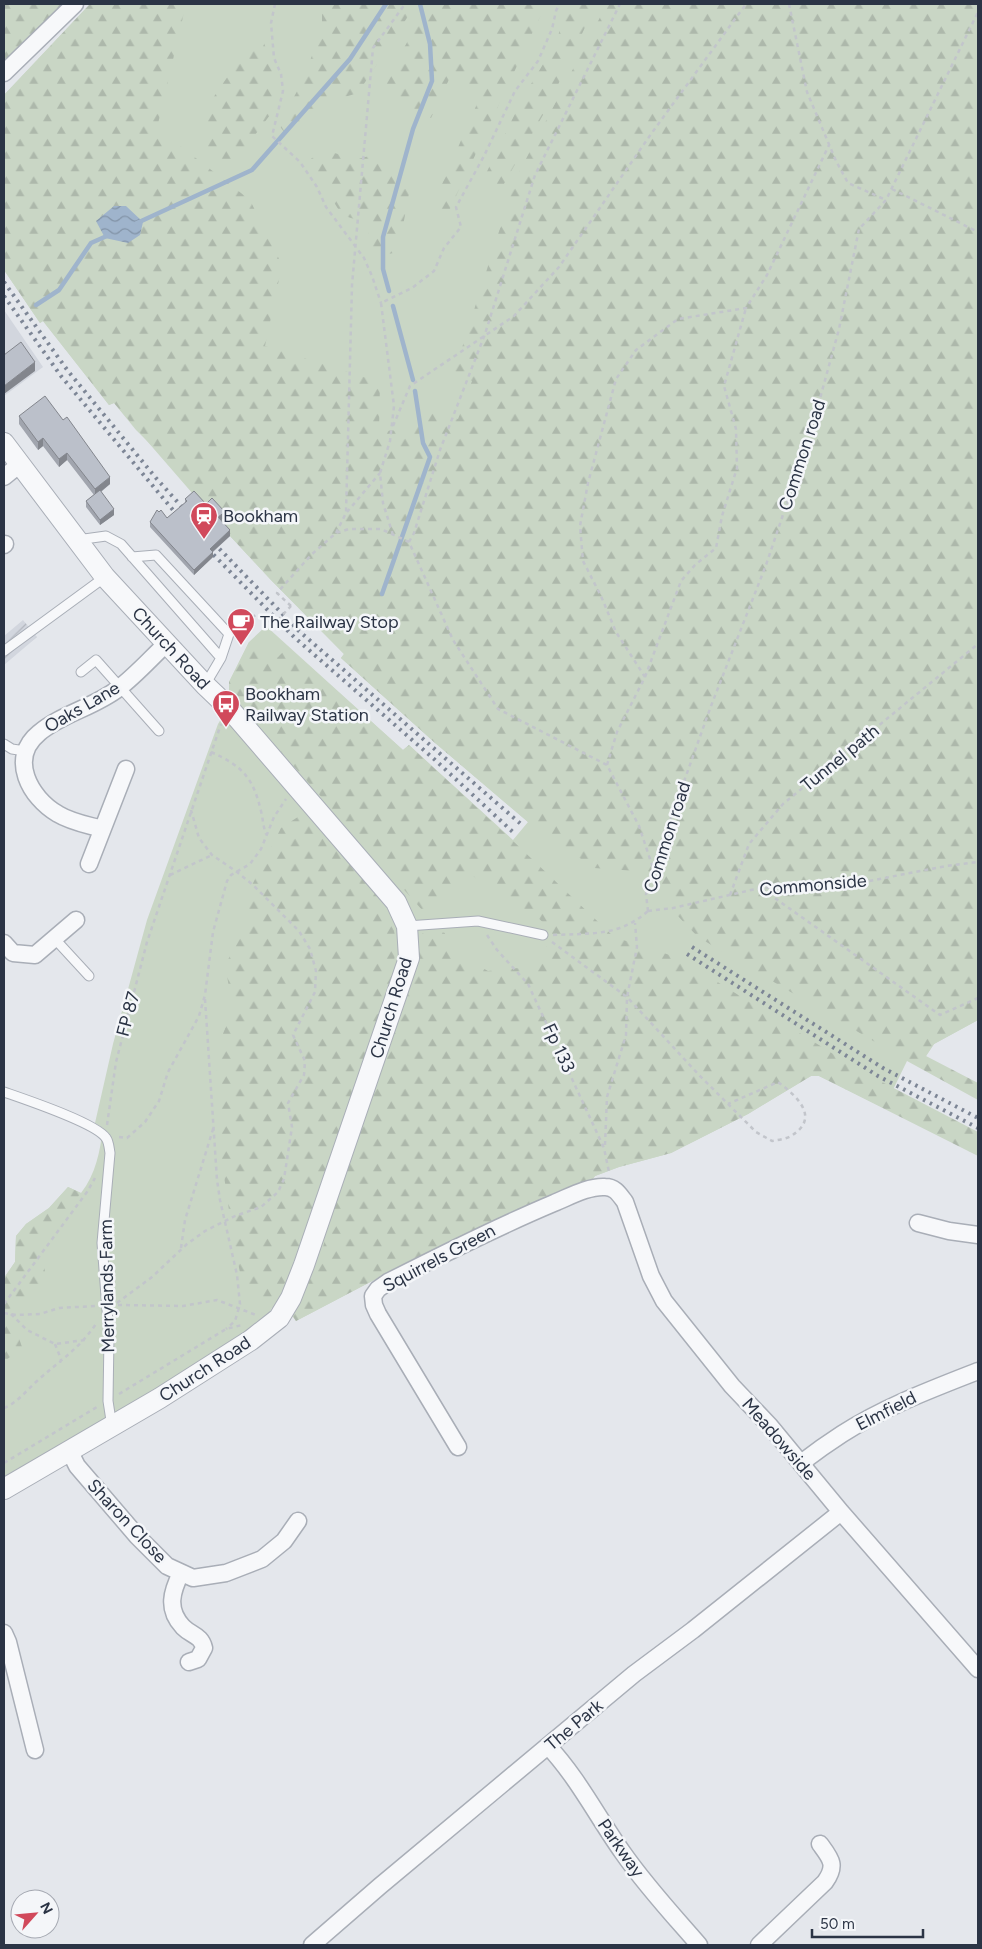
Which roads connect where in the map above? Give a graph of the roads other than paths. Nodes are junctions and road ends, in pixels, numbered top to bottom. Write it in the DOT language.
graph roads {
  1 [pos="75,4"];
  2 [pos="4,73"];
  3 [pos="4,444"];
  4 [pos="20,464"];
  5 [pos="4,477"];
  6 [pos="77,540"];
  7 [pos="132,557"];
  8 [pos="105,577"];
  9 [pos="166,643"];
  10 [pos="4,651"];
  11 [pos="221,658"];
  12 [pos="81,672"];
  13 [pos="205,685"];
  14 [pos="119,688"];
  15 [pos="160,731"];
  16 [pos="4,744"];
  17 [pos="24,751"];
  18 [pos="126,769"];
  19 [pos="102,829"];
  20 [pos="89,864"];
  21 [pos="76,920"];
  22 [pos="407,926"];
  23 [pos="543,935"];
  24 [pos="54,938"];
  25 [pos="4,943"];
  26 [pos="89,976"];
  27 [pos="4,1092"];
  28 [pos="613,1188"];
  29 [pos="918,1223"];
  30 [pos="978,1235"];
  31 [pos="978,1371"];
  32 [pos="112,1427"];
  33 [pos="458,1447"];
  34 [pos="69,1450"];
  35 [pos="801,1463"];
  36 [pos="4,1489"];
  37 [pos="841,1512"];
  38 [pos="298,1521"];
  39 [pos="181,1573"];
  40 [pos="4,1633"];
  41 [pos="189,1662"];
  42 [pos="978,1669"];
  43 [pos="548,1746"];
  44 [pos="35,1750"];
  45 [pos="820,1844"];
  46 [pos="312,1945"];
  47 [pos="699,1945"];
  48 [pos="759,1945"];
  1 -- 2 [label="street"];
  3 -- 4 [label="street, Church Road"];
  4 -- 5 [label="street"];
  4 -- 6 [label="street, Church Road"];
  6 -- 7 [label="lane"];
  6 -- 8 [label="street, Church Road"];
  7 -- 11 [label="lane"];
  7 -- 11 [label="lane"];
  8 -- 9 [label="street, Church Road"];
  8 -- 10 [label="lane"];
  9 -- 13 [label="street, Church Road"];
  9 -- 14 [label="street, Oaks Lane"];
  11 -- 13 [label="lane"];
  12 -- 14 [label="lane"];
  13 -- 22 [label="street, Church Road"];
  14 -- 15 [label="lane"];
  14 -- 17 [label="street, Oaks Lane"];
  16 -- 17 [label="lane"];
  17 -- 19 [label="street"];
  18 -- 19 [label="street"];
  19 -- 20 [label="street"];
  21 -- 24 [label="street"];
  22 -- 23 [label="lane"];
  22 -- 32 [label="street, Church Road"];
  24 -- 25 [label="street"];
  24 -- 26 [label="lane"];
  27 -- 32 [label="lane, Merrylands Farm"];
  28 -- 33 [label="street, Squirrels Green"];
  28 -- 35 [label="street, Meadowside"];
  29 -- 30 [label="street"];
  31 -- 35 [label="street, Elmfield"];
  32 -- 34 [label="street, Church Road"];
  34 -- 36 [label="street, Church Road"];
  34 -- 39 [label="street, Sharon Close"];
  35 -- 37 [label="street, Meadowside"];
  37 -- 42 [label="street, Meadowside"];
  37 -- 43 [label="street, The Park"];
  38 -- 39 [label="street, Sharon Close"];
  39 -- 41 [label="street"];
  40 -- 44 [label="street"];
  43 -- 46 [label="street, The Park"];
  43 -- 47 [label="street, Parkway"];
  45 -- 48 [label="street"];
}
